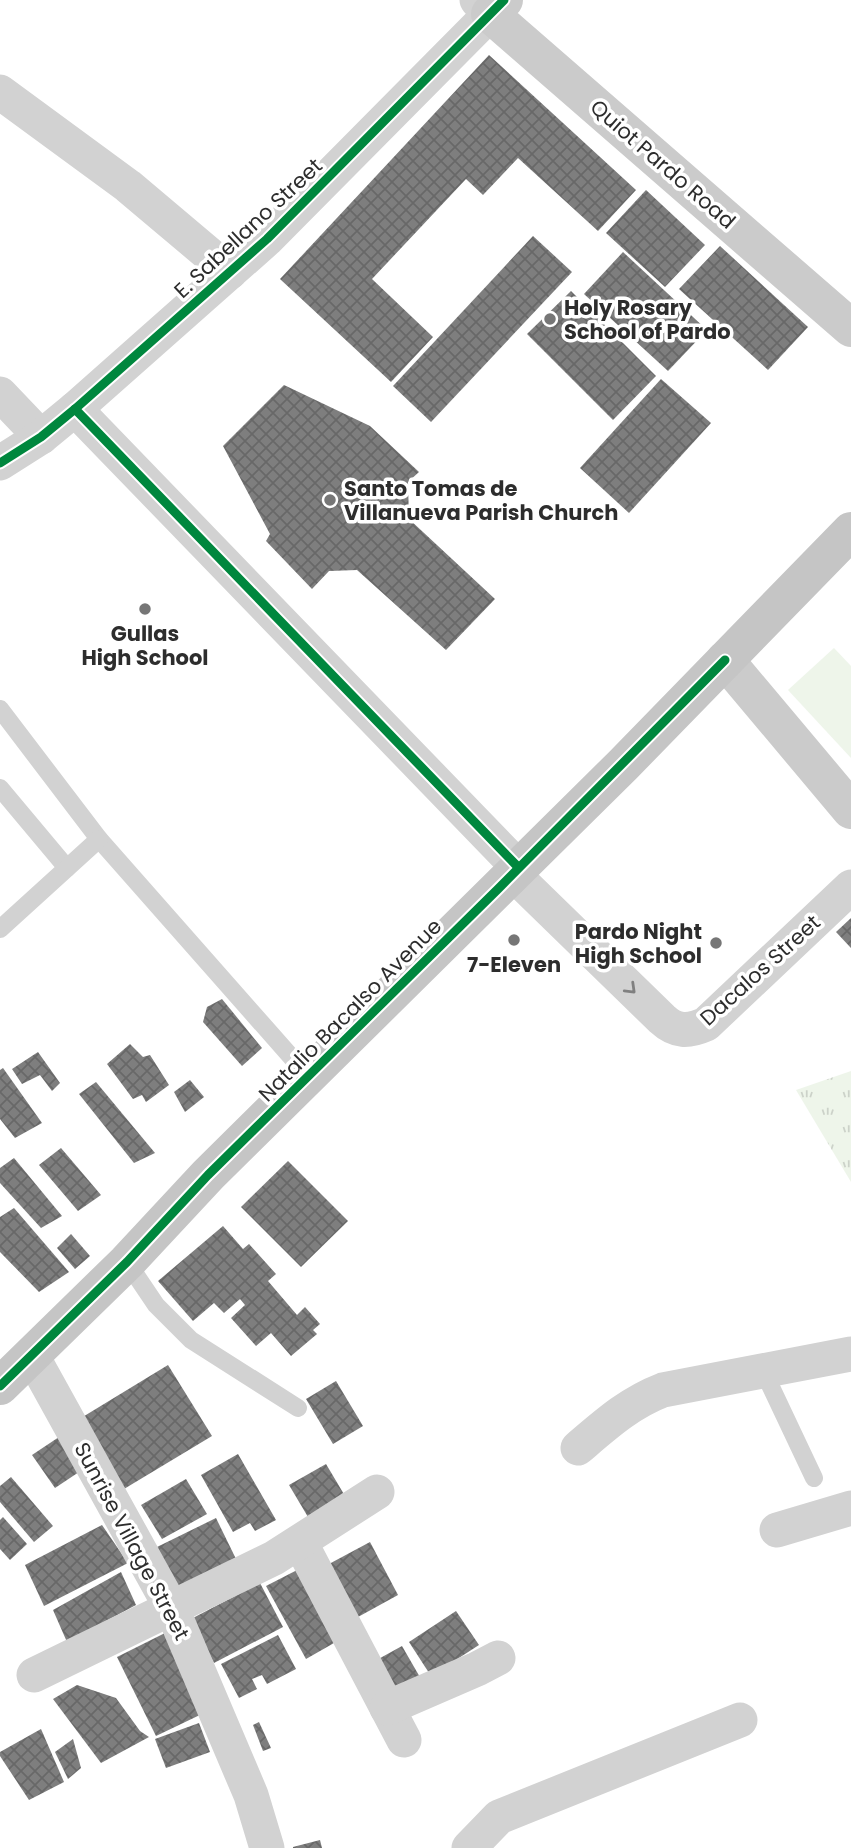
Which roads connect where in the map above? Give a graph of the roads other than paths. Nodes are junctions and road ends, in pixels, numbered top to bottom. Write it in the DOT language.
graph roads {
  1 [pos="490,4"];
  2 [pos="0,92"];
  3 [pos="230,272"];
  4 [pos="851,328"];
  5 [pos="0,394"];
  6 [pos="75,409"];
  7 [pos="41,437"];
  8 [pos="0,463"];
  9 [pos="851,531"];
  10 [pos="725,660"];
  11 [pos="0,709"];
  12 [pos="0,788"];
  13 [pos="851,810"];
  14 [pos="99,839"];
  15 [pos="67,868"];
  16 [pos="515,870"];
  17 [pos="851,887"];
  18 [pos="0,929"];
  19 [pos="308,1076"];
  20 [pos="127,1262"];
  21 [pos="851,1354"];
  22 [pos="32,1356"];
  23 [pos="762,1370"];
  24 [pos="0,1386"];
  25 [pos="298,1408"];
  26 [pos="578,1448"];
  27 [pos="814,1478"];
  28 [pos="376,1492"];
  29 [pos="851,1508"];
  30 [pos="777,1530"];
  31 [pos="300,1542"];
  32 [pos="172,1609"];
  33 [pos="498,1658"];
  34 [pos="34,1675"];
  35 [pos="387,1708"];
  36 [pos="740,1720"];
  37 [pos="404,1740"];
  38 [pos="267,1848"];
  39 [pos="469,1848"];
  1 -- 3 [label="street, E. Sabellano Street"];
  1 -- 4 [label="street, Quiot Pardo Road"];
  2 -- 3 [label="street"];
  3 -- 6 [label="street, E. Sabellano Street"];
  5 -- 7 [label="street"];
  6 -- 7 [label="street, E. Sabellano Street"];
  6 -- 16 [label="street"];
  7 -- 8 [label="street, E. Sabellano Street"];
  9 -- 10 [label="main road, Natalio Bacalso Avenue"];
  10 -- 13 [label="street"];
  10 -- 16 [label="main road, Natalio Bacalso Avenue"];
  11 -- 14 [label="lane"];
  12 -- 15 [label="lane"];
  14 -- 15 [label="lane"];
  14 -- 19 [label="lane"];
  15 -- 18 [label="lane"];
  16 -- 17 [label="street, Dacalos Street, one-way"];
  16 -- 19 [label="main road, Natalio Bacalso Avenue"];
  19 -- 20 [label="main road, Natalio Bacalso Avenue"];
  20 -- 22 [label="main road, Natalio Bacalso Avenue"];
  20 -- 25 [label="lane"];
  21 -- 23 [label="street"];
  22 -- 24 [label="main road, Natalio Bacalso Avenue"];
  22 -- 32 [label="street, Sunrise Village Street"];
  23 -- 26 [label="street"];
  23 -- 27 [label="lane"];
  28 -- 31 [label="street"];
  29 -- 30 [label="street"];
  31 -- 32 [label="street"];
  31 -- 35 [label="street"];
  32 -- 34 [label="street"];
  32 -- 38 [label="street, Sunrise Village Street"];
  33 -- 35 [label="street"];
  35 -- 37 [label="street"];
  36 -- 39 [label="street"];
}
